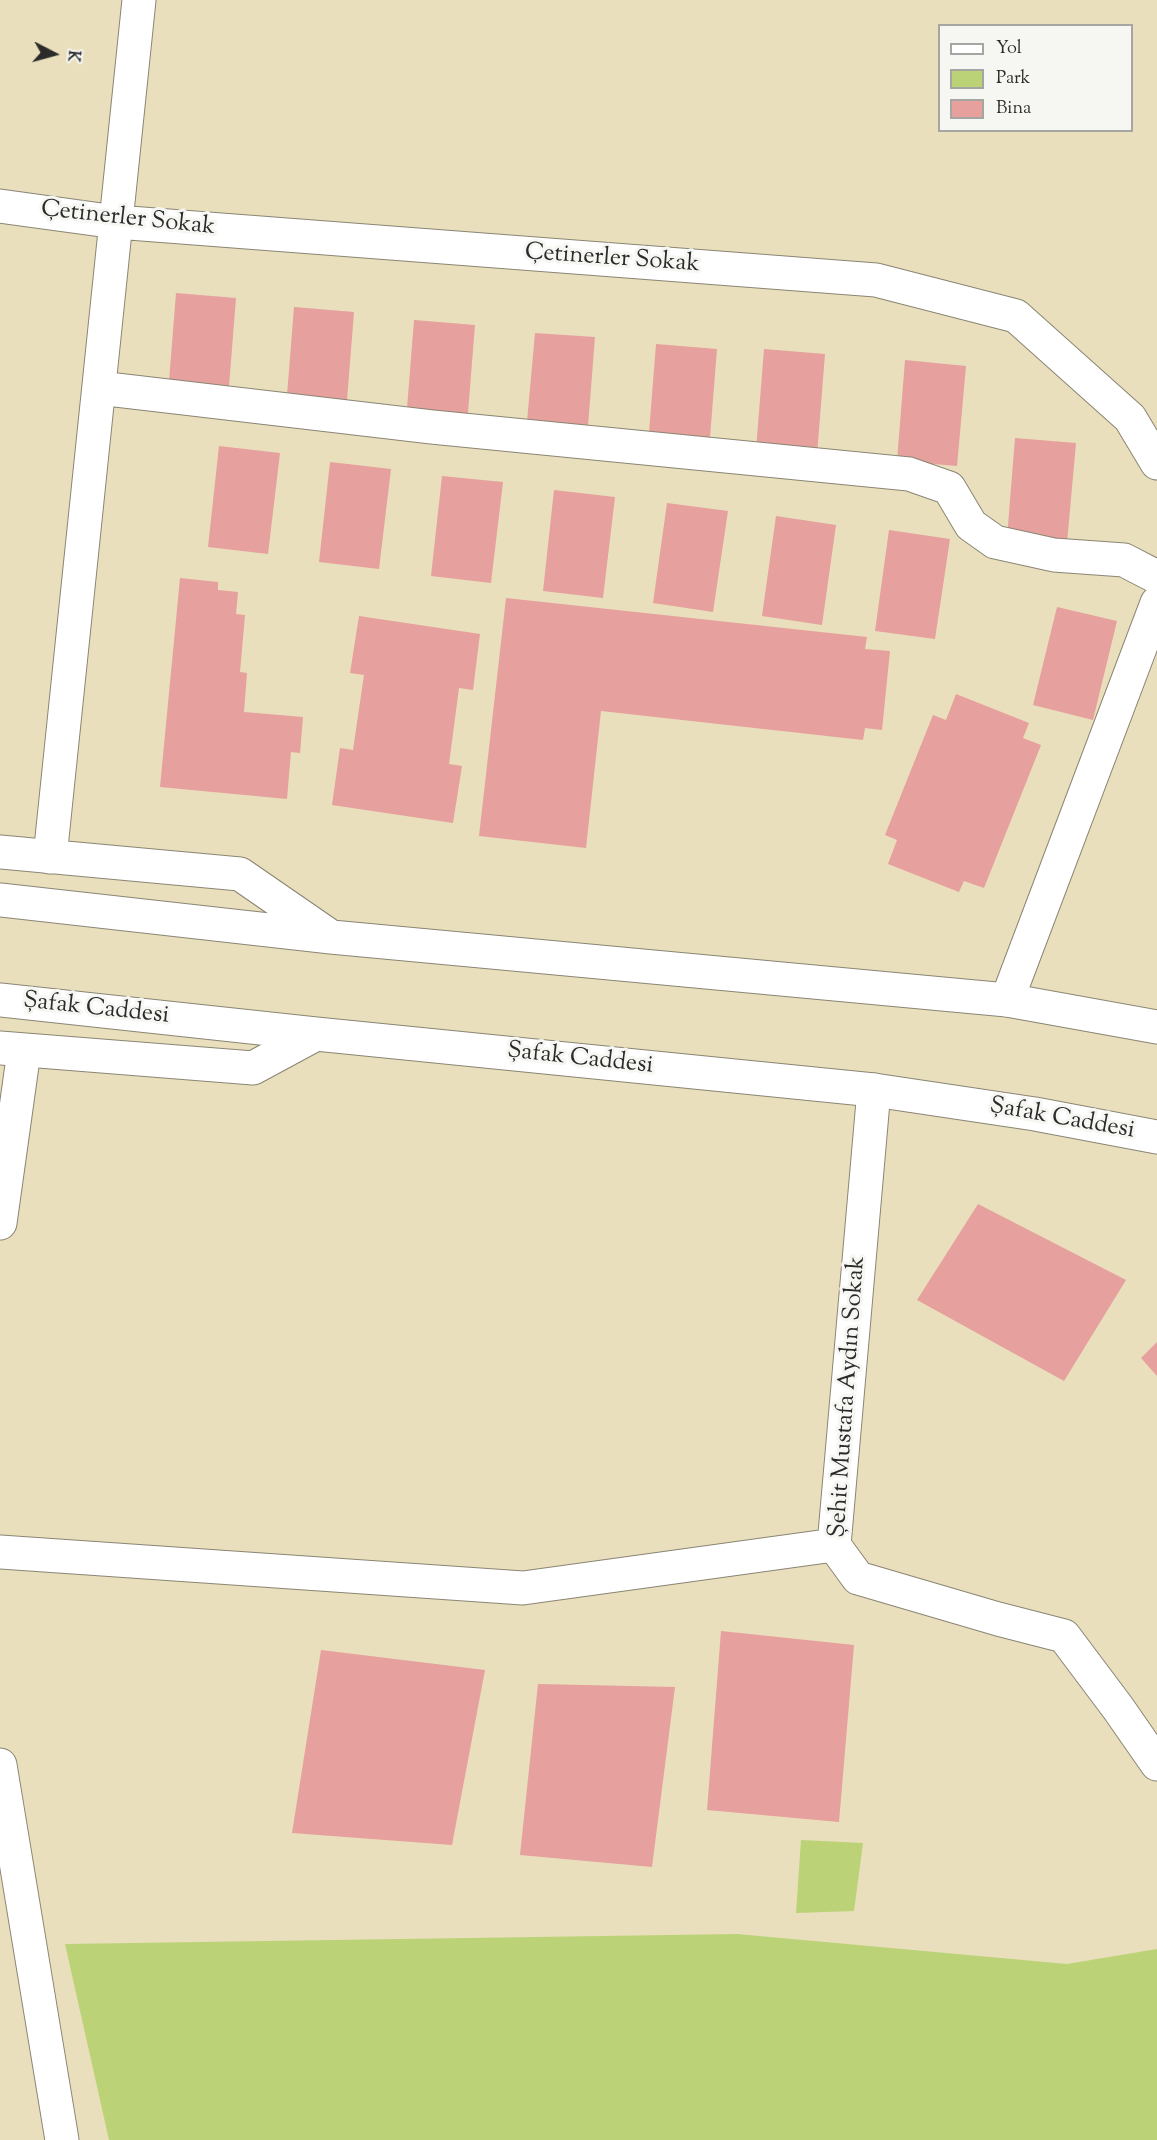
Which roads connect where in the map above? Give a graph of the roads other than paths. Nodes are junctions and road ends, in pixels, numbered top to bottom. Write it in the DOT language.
graph roads {
  1 [pos="139,0"];
  2 [pos="0,206"];
  3 [pos="116,222"];
  4 [pos="99,388"];
  5 [pos="1157,464"];
  6 [pos="1157,577"];
  7 [pos="1157,603"];
  8 [pos="0,852"];
  9 [pos="50,857"];
  10 [pos="0,900"];
  11 [pos="331,937"];
  12 [pos="0,1000"];
  13 [pos="1007,1000"];
  14 [pos="1157,1027"];
  15 [pos="316,1034"];
  16 [pos="12,1050"];
  17 [pos="874,1090"];
  18 [pos="1157,1137"];
  19 [pos="0,1223"];
  20 [pos="834,1545"];
  21 [pos="0,1552"];
  22 [pos="1157,1764"];
  23 [pos="0,1766"];
  24 [pos="62,2140"];
  1 -- 3 [label="street"];
  2 -- 3 [label="street, Çetinerler Sokak"];
  3 -- 4 [label="street"];
  3 -- 5 [label="street, Çetinerler Sokak"];
  4 -- 6 [label="street"];
  4 -- 9 [label="street"];
  7 -- 13 [label="street"];
  8 -- 9 [label="street"];
  9 -- 11 [label="street"];
  10 -- 11 [label="street"];
  11 -- 13 [label="street"];
  12 -- 15 [label="street, Şafak Caddesi"];
  13 -- 14 [label="street"];
  15 -- 16 [label="street"];
  15 -- 17 [label="street, Şafak Caddesi"];
  16 -- 19 [label="street"];
  17 -- 18 [label="street, Şafak Caddesi"];
  17 -- 20 [label="street, Şehit Mustafa Aydın Sokak"];
  20 -- 21 [label="street"];
  20 -- 22 [label="street, Şehit Mustafa Aydın Sokak"];
  23 -- 24 [label="street"];
}
